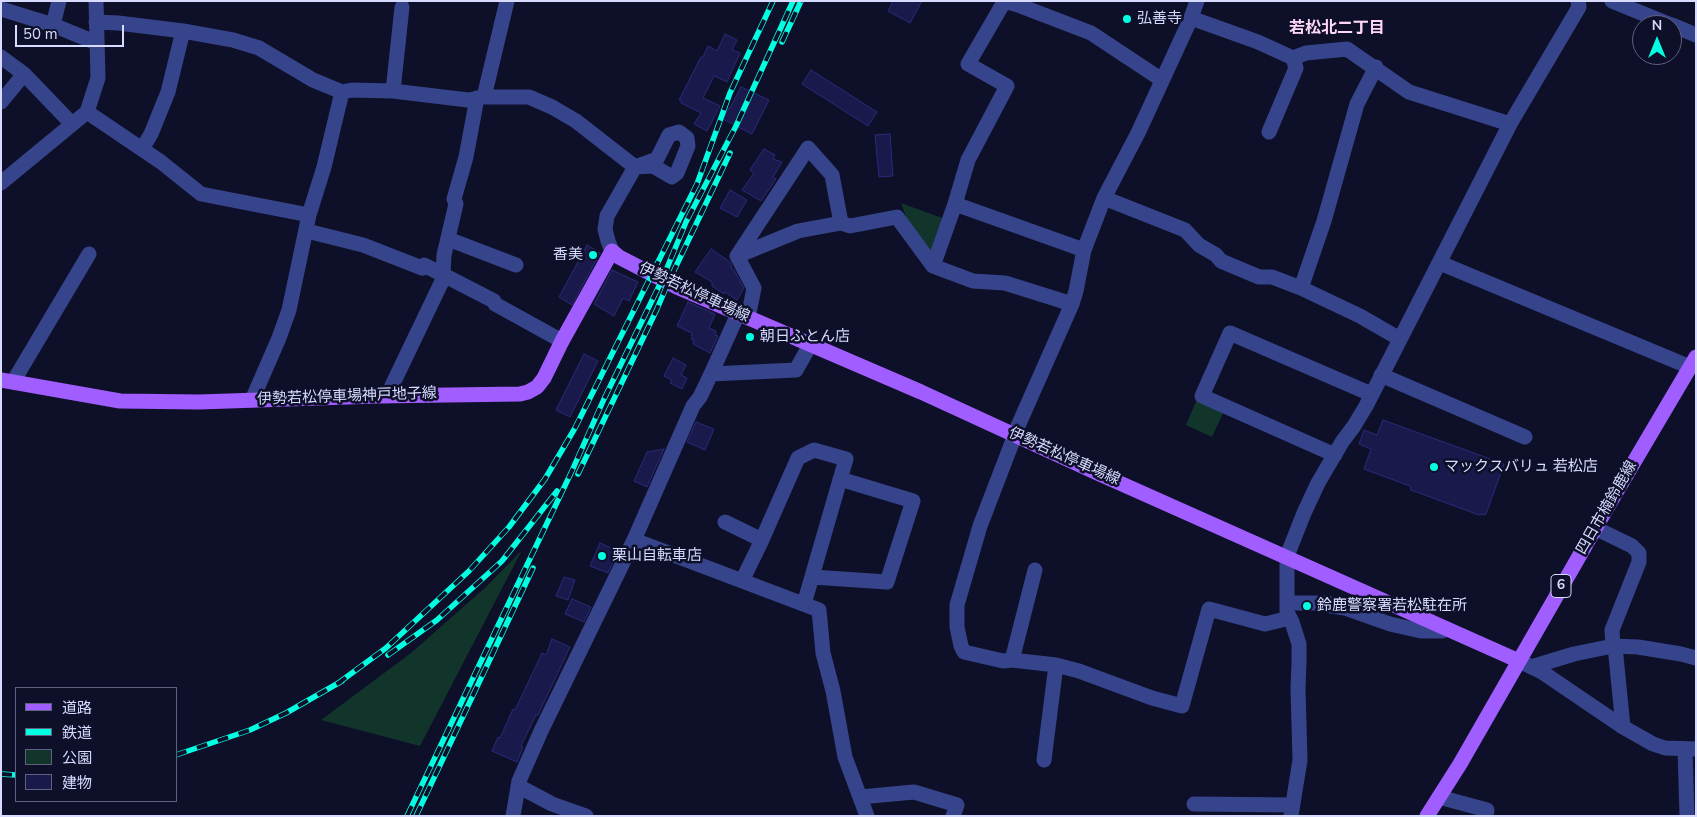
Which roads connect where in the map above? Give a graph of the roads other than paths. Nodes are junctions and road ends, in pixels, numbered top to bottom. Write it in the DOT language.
graph roads {
  1 [pos="59,1"];
  2 [pos="96,1"];
  3 [pos="507,1"];
  4 [pos="1004,1"];
  5 [pos="1197,1"];
  6 [pos="1578,1"];
  7 [pos="1612,1"];
  8 [pos="5,7"];
  9 [pos="402,7"];
  10 [pos="1647,15"];
  11 [pos="1191,18"];
  12 [pos="96,22"];
  13 [pos="53,25"];
  14 [pos="1682,29"];
  15 [pos="183,31"];
  16 [pos="1696,35"];
  17 [pos="97,43"];
  18 [pos="1,57"];
  19 [pos="1293,58"];
  20 [pos="1376,67"];
  21 [pos="24,74"];
  22 [pos="1162,80"];
  23 [pos="393,91"];
  24 [pos="342,92"];
  25 [pos="480,98"];
  26 [pos="1,102"];
  27 [pos="87,112"];
  28 [pos="72,124"];
  29 [pos="1510,124"];
  30 [pos="1269,132"];
  31 [pos="142,149"];
  32 [pos="1,183"];
  33 [pos="1104,198"];
  34 [pos="955,204"];
  35 [pos="309,215"];
  36 [pos="841,223"];
  37 [pos="307,231"];
  38 [pos="448,239"];
  39 [pos="1084,250"];
  40 [pos="612,251"];
  41 [pos="89,254"];
  42 [pos="737,256"];
  43 [pos="1440,263"];
  44 [pos="516,265"];
  45 [pos="933,266"];
  46 [pos="444,275"];
  47 [pos="1300,288"];
  48 [pos="1072,304"];
  49 [pos="743,316"];
  50 [pos="1400,339"];
  51 [pos="562,341"];
  52 [pos="810,345"];
  53 [pos="1693,364"];
  54 [pos="711,374"];
  55 [pos="1381,375"];
  56 [pos="7,381"];
  57 [pos="1371,394"];
  58 [pos="387,396"];
  59 [pos="252,400"];
  60 [pos="1015,435"];
  61 [pos="1526,437"];
  62 [pos="1336,455"];
  63 [pos="840,479"];
  64 [pos="725,522"];
  65 [pos="1595,528"];
  66 [pos="634,540"];
  67 [pos="762,540"];
  68 [pos="1286,556"];
  69 [pos="1035,570"];
  70 [pos="812,577"];
  71 [pos="742,581"];
  72 [pos="804,604"];
  73 [pos="1289,611"];
  74 [pos="1447,628"];
  75 [pos="1614,646"];
  76 [pos="1696,658"];
  77 [pos="1012,660"];
  78 [pos="1525,664"];
  79 [pos="1056,665"];
  80 [pos="1623,727"];
  81 [pos="1690,749"];
  82 [pos="1044,760"];
  83 [pos="518,786"];
  84 [pos="860,797"];
  85 [pos="1439,797"];
  86 [pos="1194,804"];
  87 [pos="1292,810"];
  88 [pos="513,816"];
  89 [pos="586,816"];
  90 [pos="867,816"];
  91 [pos="953,816"];
  92 [pos="1427,816"];
  93 [pos="1486,816"];
  94 [pos="1688,816"];
  1 -- 13 [label="street"];
  2 -- 12 [label="street"];
  3 -- 25 [label="street"];
  4 -- 22 [label="street"];
  4 -- 34 [label="street"];
  5 -- 11 [label="street"];
  6 -- 29 [label="street"];
  7 -- 10 [label="street"];
  8 -- 13 [label="street"];
  9 -- 23 [label="street"];
  11 -- 19 [label="street"];
  11 -- 22 [label="street"];
  12 -- 15 [label="street"];
  12 -- 17 [label="street"];
  13 -- 17 [label="street"];
  14 -- 16 [label="street"];
  15 -- 24 [label="street"];
  15 -- 31 [label="street"];
  17 -- 27 [label="street"];
  18 -- 21 [label="street"];
  19 -- 20 [label="street"];
  19 -- 30 [label="street"];
  20 -- 29 [label="street"];
  20 -- 47 [label="street"];
  21 -- 26 [label="street"];
  21 -- 28 [label="street"];
  22 -- 33 [label="street"];
  23 -- 24 [label="street"];
  23 -- 25 [label="street"];
  24 -- 35 [label="street"];
  25 -- 38 [label="street"];
  25 -- 40 [label="street"];
  27 -- 28 [label="street"];
  27 -- 31 [label="street"];
  28 -- 32 [label="street"];
  29 -- 43 [label="street"];
  31 -- 35 [label="street"];
  33 -- 39 [label="street"];
  33 -- 47 [label="street"];
  34 -- 39 [label="street"];
  34 -- 45 [label="street"];
  35 -- 37 [label="street"];
  36 -- 42 [label="street"];
  36 -- 42 [label="street"];
  36 -- 45 [label="street"];
  37 -- 46 [label="street"];
  37 -- 59 [label="street"];
  38 -- 44 [label="street"];
  38 -- 46 [label="street"];
  39 -- 48 [label="street"];
  40 -- 49 [label="main road, 伊勢若松停車場線"];
  40 -- 51 [label="main road, 伊勢若松停車場神戸地子線"];
  41 -- 56 [label="street"];
  42 -- 49 [label="street"];
  43 -- 50 [label="street"];
  43 -- 53 [label="street"];
  45 -- 48 [label="street"];
  46 -- 51 [label="street"];
  46 -- 58 [label="street"];
  47 -- 50 [label="street"];
  48 -- 60 [label="street"];
  49 -- 52 [label="main road, 伊勢若松停車場線"];
  49 -- 54 [label="street"];
  50 -- 55 [label="street"];
  51 -- 58 [label="main road, 伊勢若松停車場神戸地子線"];
  52 -- 54 [label="street"];
  52 -- 60 [label="main road, 伊勢若松停車場線"];
  53 -- 65 [label="main road, 四日市楠鈴鹿線 / 6"];
  54 -- 66 [label="street"];
  55 -- 57 [label="street"];
  55 -- 61 [label="street"];
  56 -- 59 [label="main road, 伊勢若松停車場神戸地子線"];
  57 -- 62 [label="street"];
  57 -- 62 [label="street"];
  58 -- 59 [label="main road, 伊勢若松停車場神戸地子線"];
  60 -- 68 [label="main road, 伊勢若松停車場線"];
  60 -- 77 [label="street"];
  62 -- 68 [label="street"];
  63 -- 67 [label="street"];
  63 -- 70 [label="street"];
  63 -- 70 [label="street"];
  64 -- 67 [label="street"];
  65 -- 75 [label="street"];
  65 -- 78 [label="main road, 四日市楠鈴鹿線 / 6"];
  66 -- 71 [label="street"];
  66 -- 83 [label="street"];
  67 -- 71 [label="street"];
  68 -- 73 [label="street"];
  68 -- 74 [label="main road, 伊勢若松停車場線"];
  69 -- 77 [label="street"];
  70 -- 72 [label="street"];
  71 -- 72 [label="street"];
  72 -- 84 [label="street"];
  73 -- 74 [label="street"];
  73 -- 79 [label="street"];
  73 -- 87 [label="street"];
  74 -- 78 [label="main road, 伊勢若松停車場線"];
  75 -- 76 [label="street"];
  75 -- 78 [label="street"];
  75 -- 80 [label="street"];
  77 -- 79 [label="street"];
  78 -- 80 [label="street"];
  78 -- 85 [label="main road, 四日市楠鈴鹿線 / 6"];
  79 -- 82 [label="street"];
  80 -- 81 [label="street"];
  81 -- 94 [label="street"];
  83 -- 88 [label="street"];
  83 -- 89 [label="street"];
  84 -- 90 [label="street"];
  84 -- 91 [label="street"];
  85 -- 92 [label="main road, 四日市楠鈴鹿線 / 6"];
  85 -- 93 [label="street"];
  86 -- 87 [label="street"];
}
